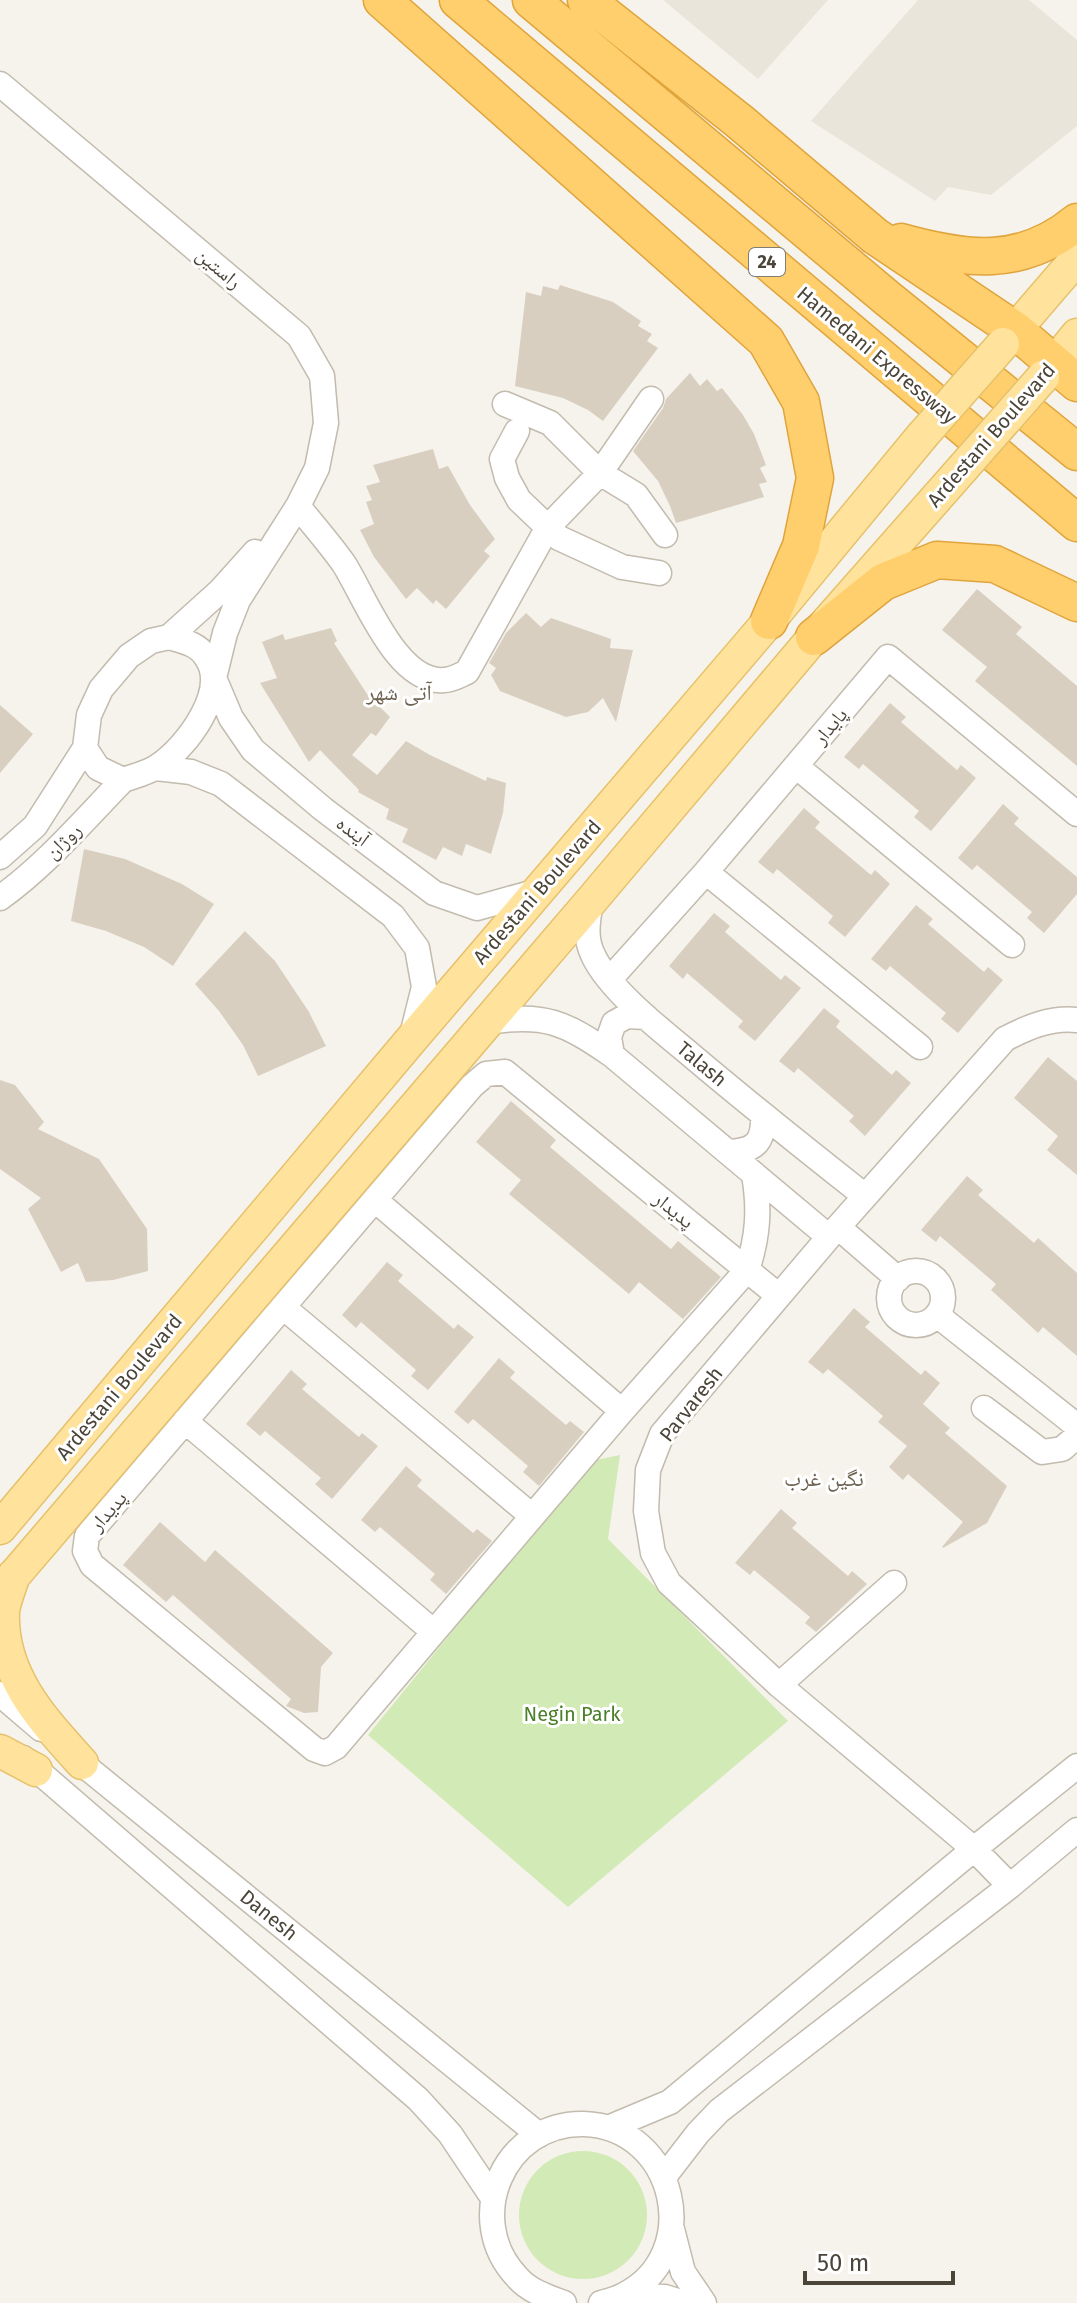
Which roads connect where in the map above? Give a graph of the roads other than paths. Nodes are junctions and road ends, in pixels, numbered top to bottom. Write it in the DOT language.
graph roads {
  1 [pos="382,0"];
  2 [pos="458,0"];
  3 [pos="531,0"];
  4 [pos="586,0"];
  5 [pos="0,84"];
  6 [pos="1077,222"];
  7 [pos="875,236"];
  8 [pos="1077,258"];
  9 [pos="1009,337"];
  10 [pos="1063,365"];
  11 [pos="651,399"];
  12 [pos="505,404"];
  13 [pos="517,431"];
  14 [pos="1077,452"];
  15 [pos="600,473"];
  16 [pos="298,506"];
  17 [pos="1077,523"];
  18 [pos="548,527"];
  19 [pos="665,535"];
  20 [pos="659,573"];
  21 [pos="1077,603"];
  22 [pos="769,621"];
  23 [pos="169,637"];
  24 [pos="814,637"];
  25 [pos="214,678"];
  26 [pos="85,748"];
  27 [pos="796,766"];
  28 [pos="156,768"];
  29 [pos="123,780"];
  30 [pos="1077,814"];
  31 [pos="0,857"];
  32 [pos="706,872"];
  33 [pos="538,891"];
  34 [pos="0,898"];
  35 [pos="591,901"];
  36 [pos="1012,945"];
  37 [pos="610,979"];
  38 [pos="646,1017"];
  39 [pos="1077,1020"];
  40 [pos="487,1022"];
  41 [pos="410,1041"];
  42 [pos="920,1047"];
  43 [pos="612,1055"];
  44 [pos="763,1116"];
  45 [pos="728,1152"];
  46 [pos="754,1175"];
  47 [pos="865,1196"];
  48 [pos="375,1200"];
  49 [pos="833,1232"];
  50 [pos="747,1270"];
  51 [pos="898,1279"];
  52 [pos="779,1296"];
  53 [pos="283,1307"];
  54 [pos="937,1315"];
  55 [pos="984,1408"];
  56 [pos="622,1411"];
  57 [pos="185,1421"];
  58 [pos="1077,1426"];
  59 [pos="1077,1436"];
  60 [pos="29,1495"];
  61 [pos="532,1516"];
  62 [pos="61,1518"];
  63 [pos="0,1528"];
  64 [pos="894,1583"];
  65 [pos="7,1584"];
  66 [pos="434,1632"];
  67 [pos="779,1685"];
  68 [pos="0,1694"];
  69 [pos="0,1738"];
  70 [pos="0,1751"];
  71 [pos="82,1763"];
  72 [pos="1077,1766"];
  73 [pos="36,1770"];
  74 [pos="1077,1830"];
  75 [pos="974,1849"];
  76 [pos="1010,1886"];
  77 [pos="608,2128"];
  78 [pos="539,2135"];
  79 [pos="664,2177"];
  80 [pos="493,2198"];
  81 [pos="672,2229"];
  82 [pos="624,2295"];
  83 [pos="564,2303"];
  84 [pos="601,2303"];
  85 [pos="684,2303"];
  86 [pos="704,2303"];
  1 -- 22 [label="highway"];
  2 -- 17 [label="highway, Hamedani Expressway / 24"];
  3 -- 14 [label="highway, 24"];
  4 -- 7 [label="highway"];
  5 -- 16 [label="street, راستین"];
  6 -- 7 [label="highway"];
  7 -- 9 [label="highway"];
  8 -- 9 [label="main road, Ardestani Boulevard"];
  9 -- 10 [label="highway"];
  9 -- 22 [label="main road, Ardestani Boulevard, bridge"];
  10 -- 24 [label="main road, Ardestani Boulevard, bridge"];
  11 -- 15 [label="street"];
  12 -- 15 [label="street"];
  13 -- 18 [label="street"];
  15 -- 18 [label="street"];
  15 -- 19 [label="street"];
  16 -- 18 [label="street"];
  16 -- 23 [label="street"];
  16 -- 25 [label="street"];
  18 -- 20 [label="street"];
  21 -- 24 [label="highway"];
  22 -- 33 [label="main road, Ardestani Boulevard"];
  23 -- 25 [label="street"];
  23 -- 26 [label="street"];
  24 -- 35 [label="main road, Ardestani Boulevard"];
  25 -- 28 [label="street"];
  25 -- 33 [label="street, آینده"];
  26 -- 29 [label="street"];
  26 -- 31 [label="street, روژان"];
  27 -- 30 [label="street, پایدار"];
  27 -- 32 [label="street, پایدار"];
  27 -- 36 [label="street"];
  28 -- 29 [label="street"];
  28 -- 41 [label="street"];
  29 -- 34 [label="street, روژان"];
  32 -- 37 [label="street, پایدار"];
  32 -- 42 [label="street"];
  33 -- 41 [label="main road, Ardestani Boulevard"];
  35 -- 37 [label="street, Talash"];
  35 -- 40 [label="main road, Ardestani Boulevard"];
  37 -- 38 [label="street, Talash"];
  38 -- 43 [label="street"];
  38 -- 44 [label="street, Talash"];
  39 -- 47 [label="street, Parvaresh"];
  40 -- 43 [label="street"];
  40 -- 62 [label="main road, Ardestani Boulevard"];
  41 -- 60 [label="main road, Ardestani Boulevard"];
  43 -- 45 [label="street"];
  44 -- 45 [label="street"];
  44 -- 47 [label="street, Talash"];
  45 -- 46 [label="street"];
  46 -- 49 [label="street"];
  46 -- 50 [label="street, پدیدار"];
  47 -- 49 [label="street, Parvaresh"];
  48 -- 50 [label="street, پدیدار"];
  48 -- 53 [label="street, پدیدار"];
  48 -- 56 [label="street"];
  49 -- 51 [label="street"];
  49 -- 52 [label="street, Parvaresh"];
  50 -- 52 [label="street"];
  50 -- 56 [label="street, پدیدار"];
  51 -- 54 [label="street"];
  51 -- 54 [label="street"];
  52 -- 67 [label="street, Parvaresh"];
  53 -- 57 [label="street, پدیدار"];
  53 -- 61 [label="street"];
  54 -- 58 [label="street"];
  55 -- 59 [label="street"];
  56 -- 61 [label="street, پدیدار"];
  57 -- 66 [label="street"];
  57 -- 66 [label="street, پدیدار"];
  60 -- 62 [label="main road"];
  60 -- 63 [label="main road, Ardestani Boulevard"];
  61 -- 66 [label="street, پدیدار"];
  62 -- 65 [label="main road, Ardestani Boulevard"];
  64 -- 67 [label="street"];
  65 -- 71 [label="main road"];
  67 -- 75 [label="street, Parvaresh"];
  68 -- 71 [label="street, Danesh"];
  69 -- 73 [label="street, Danesh"];
  70 -- 73 [label="main road"];
  71 -- 78 [label="street, Danesh"];
  72 -- 75 [label="street"];
  73 -- 80 [label="street, Danesh"];
  74 -- 76 [label="street"];
  75 -- 76 [label="street, Parvaresh"];
  75 -- 77 [label="street"];
  76 -- 79 [label="street"];
  77 -- 78 [label="street"];
  77 -- 79 [label="street"];
  78 -- 80 [label="street"];
  79 -- 81 [label="street"];
  80 -- 83 [label="street"];
  81 -- 82 [label="street"];
  81 -- 86 [label="street"];
  82 -- 84 [label="street"];
  82 -- 85 [label="street"];
}
